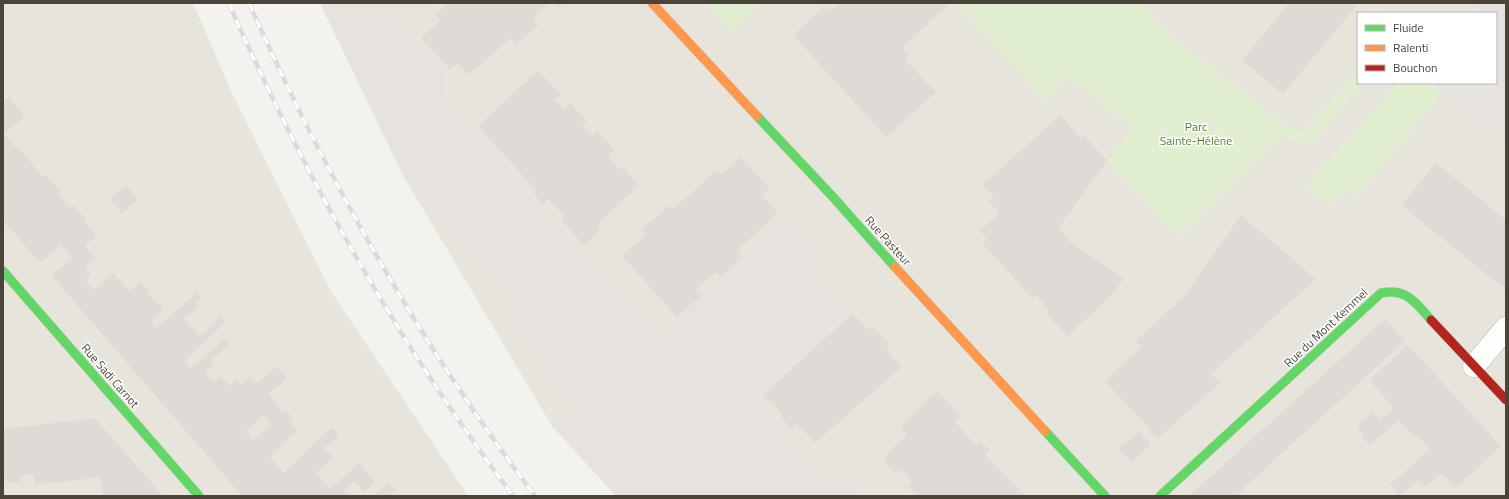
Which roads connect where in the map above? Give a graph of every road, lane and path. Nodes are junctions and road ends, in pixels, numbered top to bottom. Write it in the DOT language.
graph roads {
  1 [pos="652,3"];
  2 [pos="3,271"];
  3 [pos="1506,328"];
  4 [pos="1474,366"];
  5 [pos="1506,400"];
  6 [pos="199,496"];
  7 [pos="1105,496"];
  8 [pos="1160,496"];
  1 -- 7 [label="street, Rue Pasteur"];
  2 -- 6 [label="street, Rue Sadi Carnot"];
  3 -- 4 [label="street"];
  4 -- 5 [label="street, Rue du Mont Kemmel"];
  4 -- 8 [label="street, Rue du Mont Kemmel"];
}
